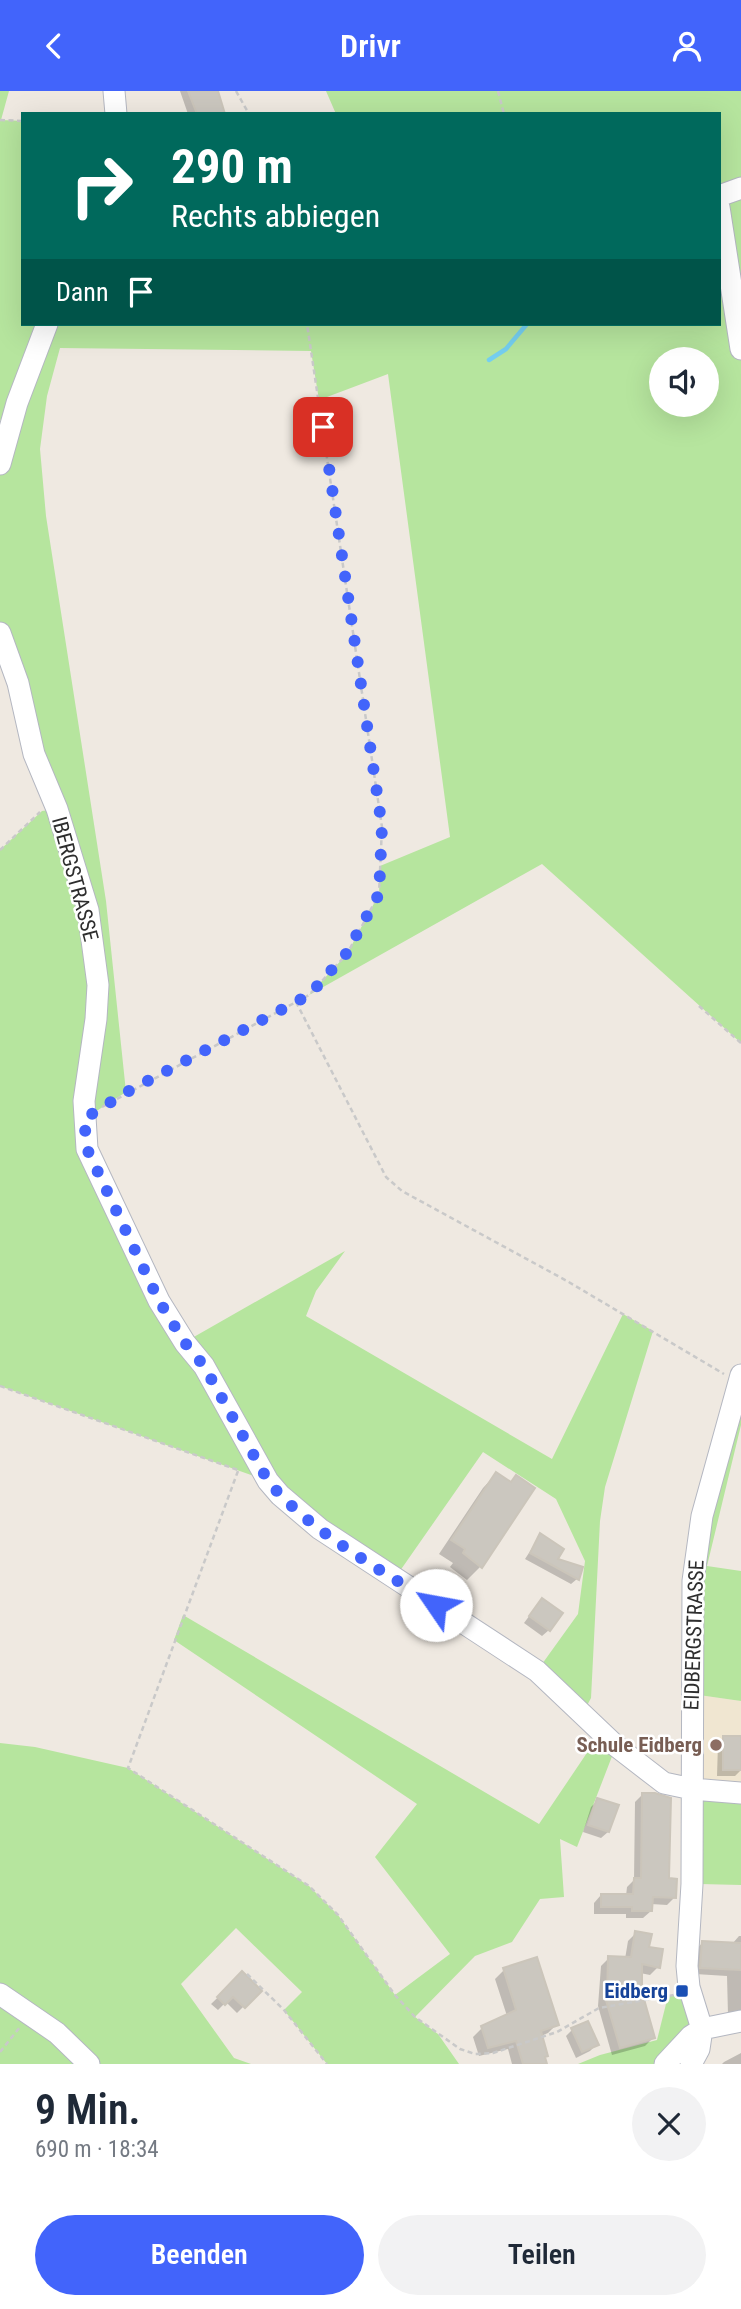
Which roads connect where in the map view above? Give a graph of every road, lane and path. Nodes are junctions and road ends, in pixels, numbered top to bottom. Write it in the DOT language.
graph roads {
  1 [pos="114,91"];
  2 [pos="236,91"];
  3 [pos="498,91"];
  4 [pos="116,112"];
  5 [pos="248,112"];
  6 [pos="503,112"];
  7 [pos="0,120"];
  8 [pos="21,121"];
  9 [pos="741,188"];
  10 [pos="721,196"];
  11 [pos="721,220"];
  12 [pos="46,326"];
  13 [pos="307,326"];
  14 [pos="741,349"];
  15 [pos="0,464"];
  16 [pos="0,633"];
  17 [pos="57,809"];
  18 [pos="0,850"];
  19 [pos="296,1002"];
  20 [pos="699,1006"];
  21 [pos="741,1043"];
  22 [pos="84,1119"];
  23 [pos="740,1379"];
  24 [pos="0,1386"];
  25 [pos="238,1471"];
  26 [pos="268,1481"];
  27 [pos="692,1790"];
  28 [pos="741,1793"];
  29 [pos="247,1974"];
  30 [pos="691,1993"];
  31 [pos="0,1994"];
  32 [pos="31,2014"];
  33 [pos="741,2021"];
  34 [pos="702,2029"];
  35 [pos="0,2052"];
  36 [pos="89,2064"];
  37 [pos="327,2064"];
  38 [pos="665,2064"];
  39 [pos="691,2064"];
  1 -- 4 [label="street"];
  2 -- 5 [label="path"];
  3 -- 6 [label="path"];
  7 -- 8 [label="path"];
  9 -- 10 [label="street"];
  11 -- 14 [label="street"];
  12 -- 15 [label="street"];
  13 -- 19 [label="path"];
  16 -- 17 [label="street, IBERGSTRASSE"];
  17 -- 18 [label="path"];
  17 -- 22 [label="street, IBERGSTRASSE"];
  19 -- 22 [label="path"];
  19 -- 23 [label="path"];
  20 -- 21 [label="path"];
  22 -- 26 [label="street, IBERGSTRASSE"];
  23 -- 27 [label="street, EIDBERGSTRASSE"];
  24 -- 25 [label="path"];
  25 -- 26 [label="path"];
  25 -- 30 [label="path"];
  26 -- 27 [label="street, IBERGSTRASSE"];
  27 -- 28 [label="street, IBERGSTRASSE"];
  27 -- 30 [label="street, EIDBERGSTRASSE"];
  29 -- 37 [label="path"];
  30 -- 34 [label="street, EIDBERGSTRASSE"];
  31 -- 32 [label="street"];
  32 -- 35 [label="path"];
  32 -- 36 [label="street"];
  33 -- 34 [label="street"];
  34 -- 38 [label="street"];
  34 -- 39 [label="street"];
}
